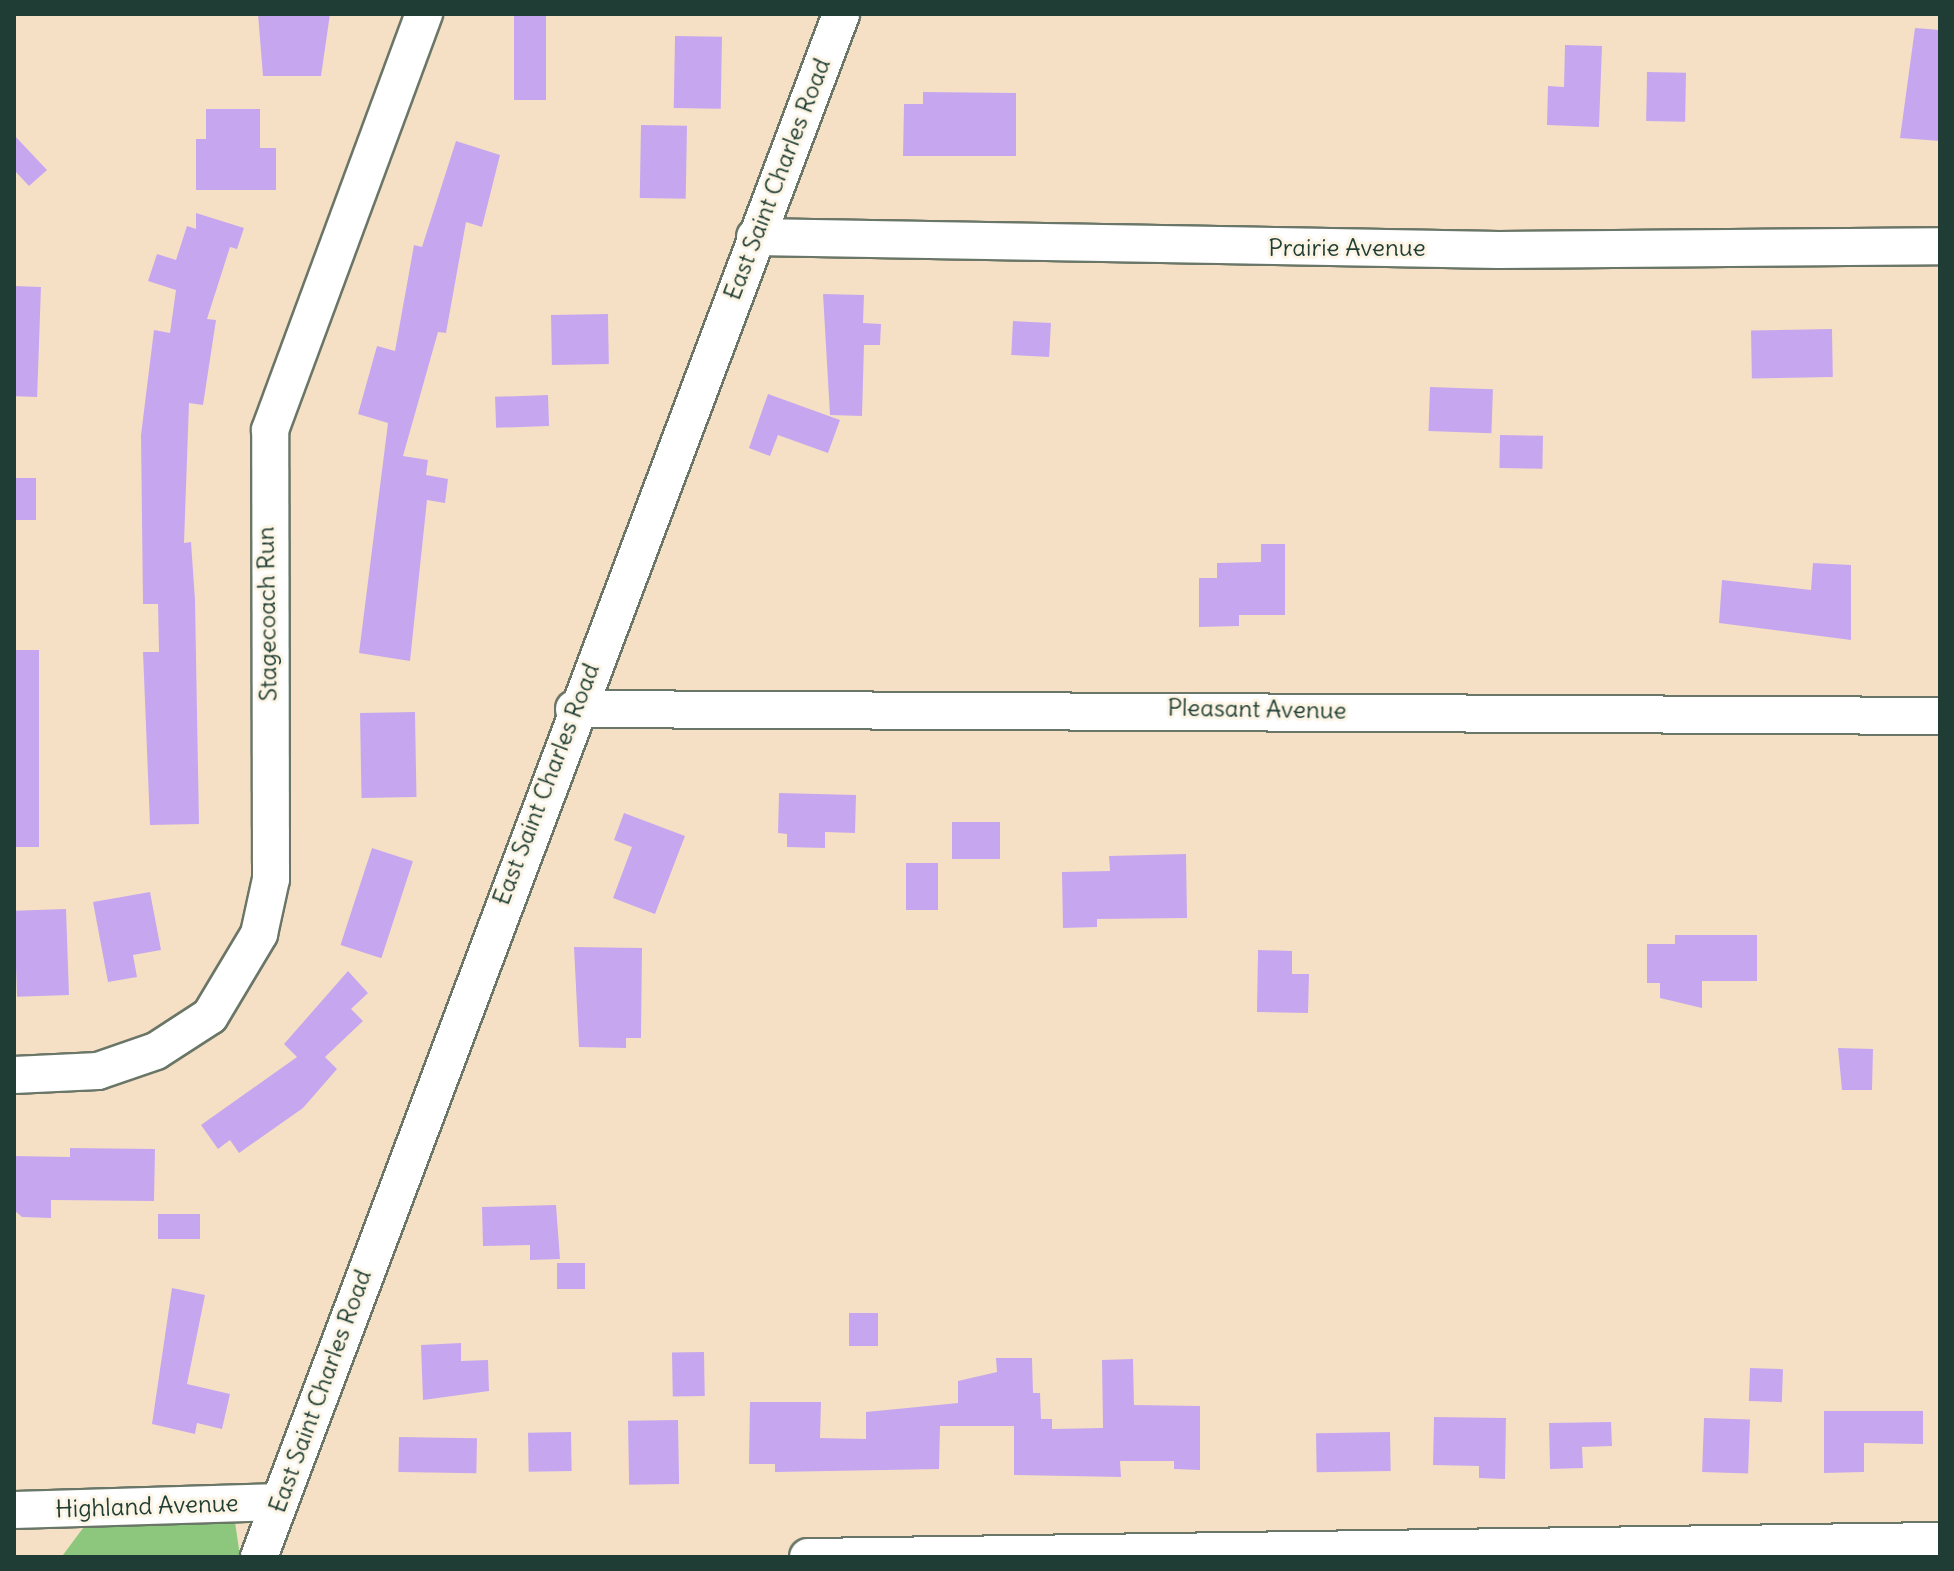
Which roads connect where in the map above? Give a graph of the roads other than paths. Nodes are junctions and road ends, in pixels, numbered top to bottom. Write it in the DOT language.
graph roads {
  1 [pos="424,14"];
  2 [pos="841,14"];
  3 [pos="755,237"];
  4 [pos="1940,246"];
  5 [pos="574,709"];
  6 [pos="1940,716"];
  7 [pos="14,1075"];
  8 [pos="279,1502"];
  9 [pos="14,1510"];
  10 [pos="1940,1541"];
  11 [pos="1090,1555"];
  12 [pos="259,1557"];
  13 [pos="808,1557"];
  1 -- 7 [label="street, Stagecoach Run"];
  2 -- 3 [label="street, East Saint Charles Road"];
  3 -- 4 [label="street, Prairie Avenue"];
  3 -- 5 [label="street, East Saint Charles Road"];
  5 -- 6 [label="street, Pleasant Avenue"];
  5 -- 8 [label="street, East Saint Charles Road"];
  8 -- 9 [label="street, Highland Avenue"];
  8 -- 12 [label="street, East Saint Charles Road"];
  10 -- 11 [label="street"];
  11 -- 13 [label="street"];
}
